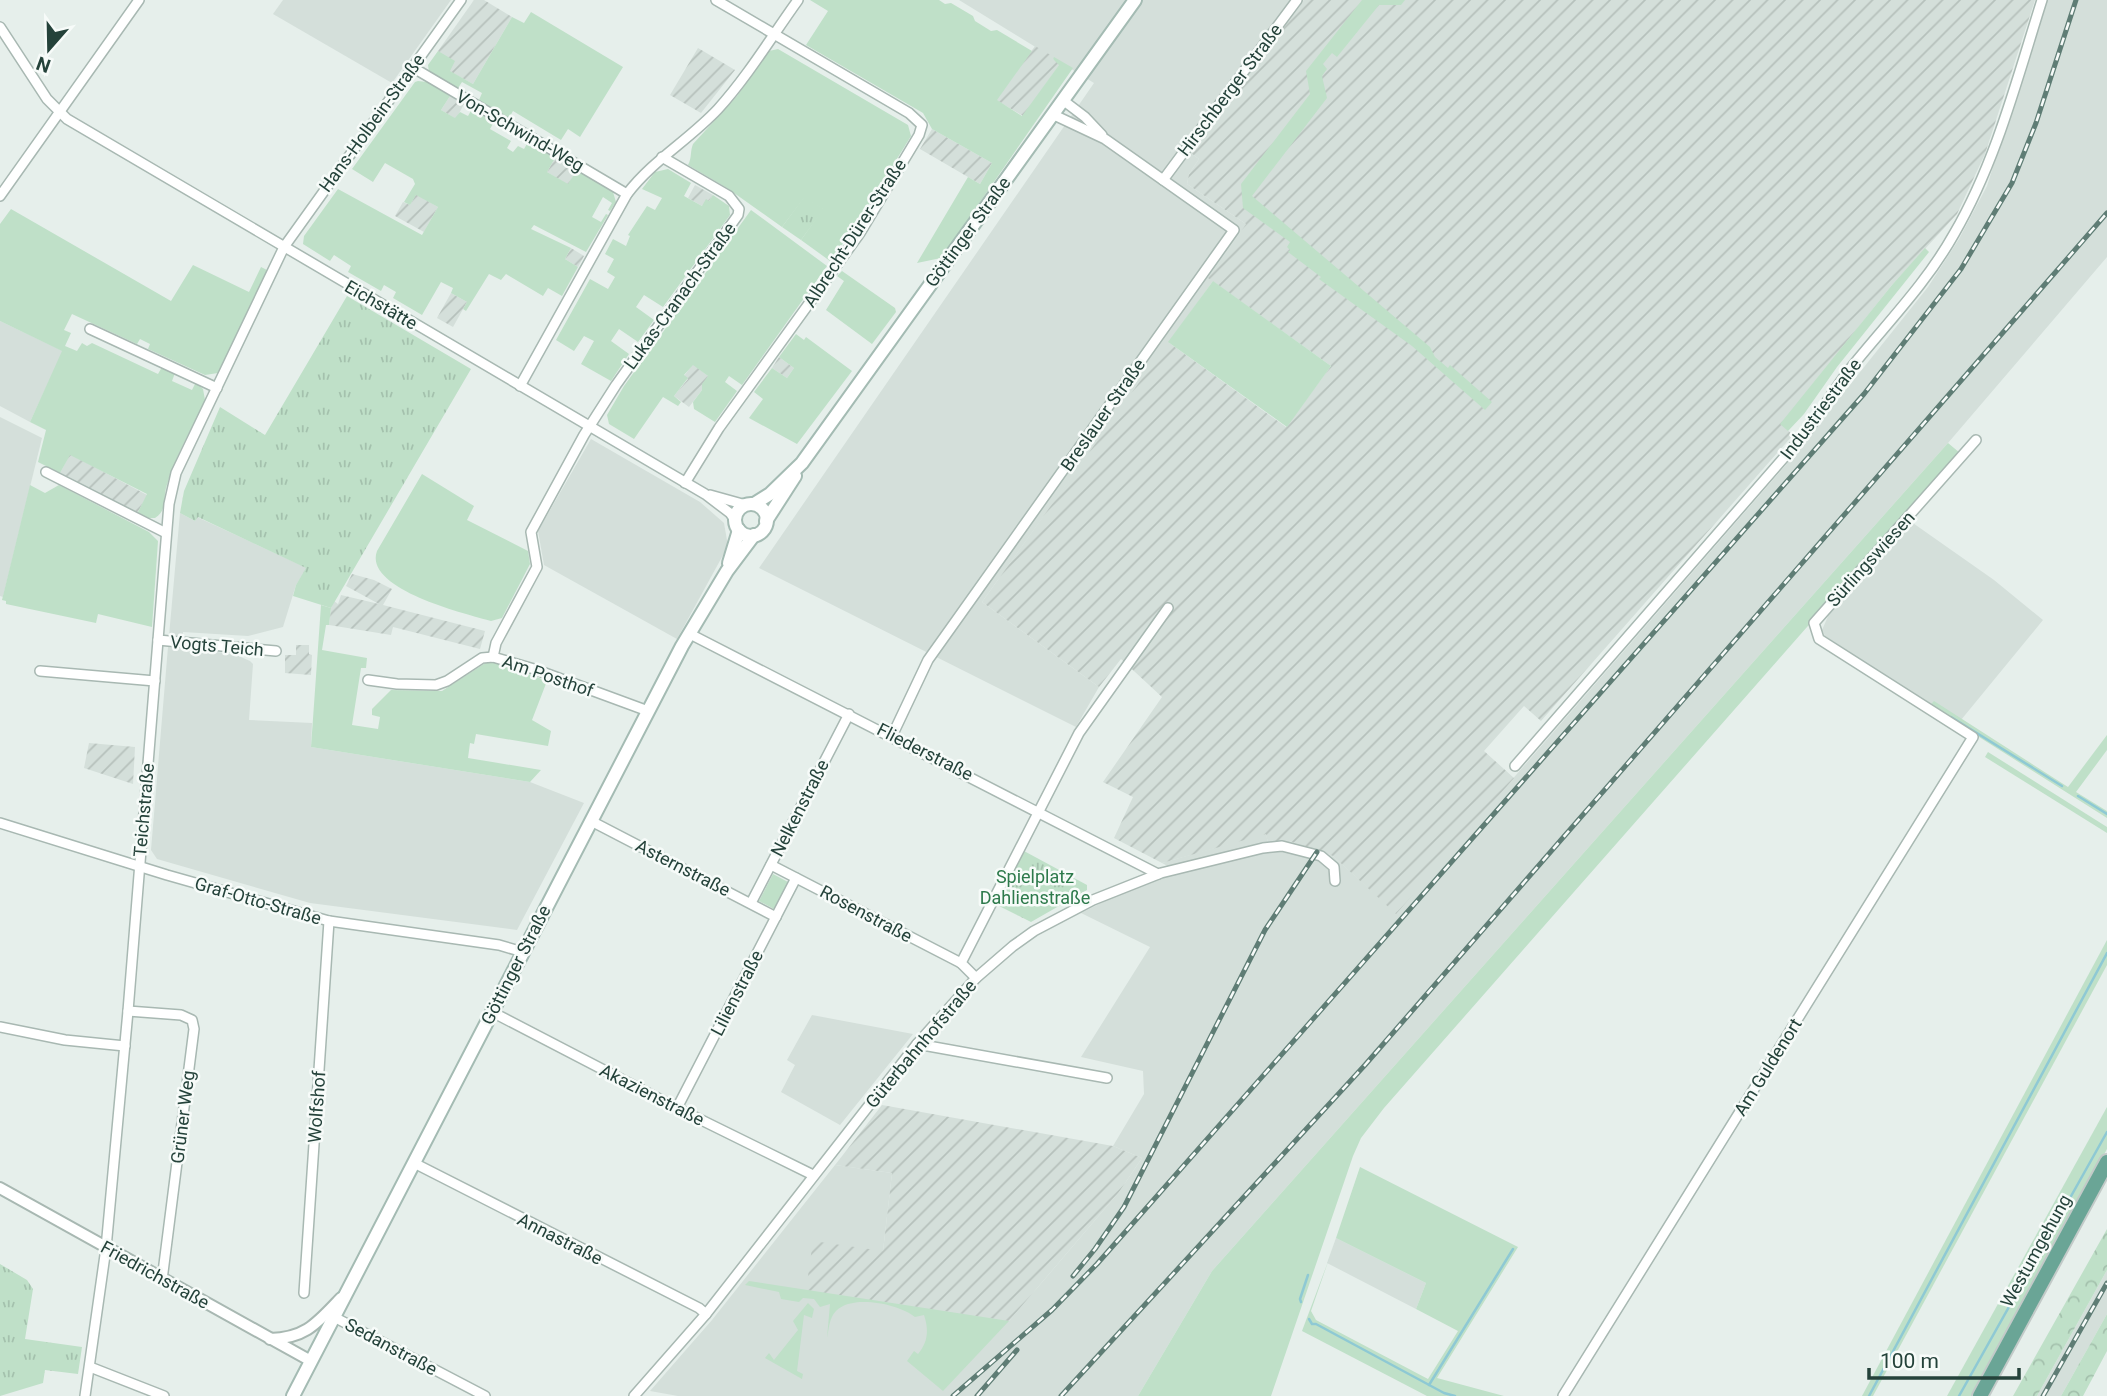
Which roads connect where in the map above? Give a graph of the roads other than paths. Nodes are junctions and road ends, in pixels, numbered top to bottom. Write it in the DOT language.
graph roads {
  1 [pos="139,0"];
  2 [pos="461,0"];
  3 [pos="716,0"];
  4 [pos="798,0"];
  5 [pos="1135,0"];
  6 [pos="1297,0"];
  7 [pos="2042,0"];
  8 [pos="0,27"];
  9 [pos="774,34"];
  10 [pos="412,67"];
  11 [pos="1064,101"];
  12 [pos="60,113"];
  13 [pos="1054,115"];
  14 [pos="1105,139"];
  15 [pos="662,157"];
  16 [pos="1163,180"];
  17 [pos="627,194"];
  18 [pos="0,196"];
  19 [pos="284,247"];
  20 [pos="90,329"];
  21 [pos="520,386"];
  22 [pos="217,388"];
  23 [pos="590,426"];
  24 [pos="1976,440"];
  25 [pos="802,463"];
  26 [pos="46,472"];
  27 [pos="685,483"];
  28 [pos="705,494"];
  29 [pos="750,504"];
  30 [pos="766,521"];
  31 [pos="737,525"];
  32 [pos="166,533"];
  33 [pos="754,535"];
  34 [pos="727,571"];
  35 [pos="1168,608"];
  36 [pos="690,634"];
  37 [pos="158,640"];
  38 [pos="276,651"];
  39 [pos="493,657"];
  40 [pos="40,671"];
  41 [pos="368,680"];
  42 [pos="155,681"];
  43 [pos="648,711"];
  44 [pos="849,714"];
  45 [pos="892,736"];
  46 [pos="1973,737"];
  47 [pos="1515,766"];
  48 [pos="1038,811"];
  49 [pos="591,821"];
  50 [pos="0,823"];
  51 [pos="771,865"];
  52 [pos="139,866"];
  53 [pos="1158,874"];
  54 [pos="796,878"];
  55 [pos="1335,881"];
  56 [pos="751,903"];
  57 [pos="776,916"];
  58 [pos="329,921"];
  59 [pos="523,952"];
  60 [pos="961,964"];
  61 [pos="976,978"];
  62 [pos="128,1011"];
  63 [pos="492,1012"];
  64 [pos="0,1027"];
  65 [pos="917,1044"];
  66 [pos="125,1046"];
  67 [pos="1107,1078"];
  68 [pos="677,1108"];
  69 [pos="2107,1162"];
  70 [pos="414,1163"];
  71 [pos="813,1175"];
  72 [pos="0,1188"];
  73 [pos="106,1248"];
  74 [pos="162,1279"];
  75 [pos="347,1292"];
  76 [pos="304,1293"];
  77 [pos="706,1314"];
  78 [pos="334,1317"];
  79 [pos="270,1339"];
  80 [pos="311,1361"];
  81 [pos="90,1367"];
  82 [pos="85,1396"];
  83 [pos="164,1396"];
  84 [pos="293,1396"];
  85 [pos="485,1396"];
  86 [pos="634,1396"];
  87 [pos="1563,1396"];
  88 [pos="1980,1396"];
  1 -- 12 [label="street"];
  2 -- 10 [label="street, Hans-Holbein-Straße"];
  3 -- 9 [label="street"];
  4 -- 9 [label="street"];
  5 -- 11 [label="main road, Göttinger Straße"];
  6 -- 16 [label="street, Hirschberger Straße"];
  7 -- 47 [label="street, Industriestraße"];
  8 -- 12 [label="street"];
  9 -- 15 [label="street"];
  9 -- 27 [label="street, Albrecht-Dürer-Straße"];
  10 -- 17 [label="street, Von-Schwind-Weg"];
  10 -- 19 [label="street, Hans-Holbein-Straße"];
  11 -- 13 [label="main road, Göttinger Straße"];
  11 -- 14 [label="street, Breslauer Straße"];
  12 -- 18 [label="street"];
  12 -- 19 [label="street, Eichstätte"];
  13 -- 14 [label="street, Breslauer Straße"];
  13 -- 25 [label="main road, Göttinger Straße"];
  14 -- 16 [label="street, Breslauer Straße"];
  15 -- 17 [label="street"];
  15 -- 23 [label="street, Lukas-Cranach-Straße"];
  16 -- 45 [label="street, Breslauer Straße"];
  17 -- 21 [label="street"];
  19 -- 21 [label="street, Eichstätte"];
  19 -- 22 [label="street, Teichstraße"];
  20 -- 22 [label="street"];
  21 -- 23 [label="street, Eichstätte"];
  22 -- 32 [label="street, Teichstraße"];
  23 -- 27 [label="street, Eichstätte"];
  23 -- 39 [label="street"];
  24 -- 46 [label="street, Sürlingswiesen"];
  25 -- 29 [label="main road, Göttinger Straße"];
  25 -- 30 [label="main road, Göttinger Straße"];
  26 -- 32 [label="street"];
  27 -- 28 [label="street, Eichstätte"];
  28 -- 29 [label="street, Eichstätte"];
  28 -- 31 [label="street, Eichstätte"];
  29 -- 30 [label="main road"];
  29 -- 31 [label="main road, Göttinger Straße"];
  30 -- 33 [label="main road, Göttinger Straße"];
  31 -- 33 [label="main road"];
  31 -- 34 [label="main road, Göttinger Straße"];
  32 -- 37 [label="street, Teichstraße"];
  33 -- 34 [label="main road, Göttinger Straße"];
  34 -- 36 [label="main road, Göttinger Straße"];
  35 -- 48 [label="street"];
  36 -- 43 [label="main road, Göttinger Straße"];
  36 -- 44 [label="street, Fliederstraße"];
  37 -- 38 [label="street, Vogts Teich"];
  37 -- 42 [label="street, Teichstraße"];
  39 -- 41 [label="street, Am Posthof"];
  39 -- 43 [label="street, Am Posthof"];
  40 -- 42 [label="street"];
  42 -- 52 [label="street, Teichstraße"];
  43 -- 49 [label="main road, Göttinger Straße"];
  44 -- 45 [label="street, Fliederstraße"];
  44 -- 51 [label="street, Nelkenstraße"];
  45 -- 48 [label="street, Fliederstraße"];
  46 -- 87 [label="street, Am Guldenort"];
  48 -- 53 [label="street, Fliederstraße"];
  48 -- 60 [label="street"];
  49 -- 56 [label="street, Asternstraße"];
  49 -- 59 [label="main road, Göttinger Straße"];
  50 -- 52 [label="street, Graf-Otto-Straße"];
  51 -- 54 [label="street, Rosenstraße"];
  51 -- 56 [label="street, Nelkenstraße"];
  52 -- 58 [label="street, Graf-Otto-Straße"];
  52 -- 62 [label="street, Teichstraße"];
  53 -- 55 [label="street, Güterbahnhofstraße"];
  53 -- 61 [label="street, Güterbahnhofstraße"];
  54 -- 57 [label="street, Lilienstraße"];
  54 -- 60 [label="street, Rosenstraße"];
  56 -- 57 [label="street, Asternstraße"];
  57 -- 68 [label="street, Lilienstraße"];
  58 -- 59 [label="street, Graf-Otto-Straße"];
  58 -- 76 [label="street, Wolfshof"];
  59 -- 63 [label="main road, Göttinger Straße"];
  60 -- 61 [label="street, Rosenstraße"];
  61 -- 65 [label="street, Güterbahnhofstraße"];
  62 -- 66 [label="street, Teichstraße"];
  62 -- 74 [label="street, Grüner Weg"];
  63 -- 68 [label="street, Akazienstraße"];
  63 -- 70 [label="main road, Göttinger Straße"];
  64 -- 66 [label="street"];
  65 -- 67 [label="street"];
  65 -- 71 [label="street, Güterbahnhofstraße"];
  66 -- 73 [label="street, Teichstraße"];
  68 -- 71 [label="street, Akazienstraße"];
  69 -- 88 [label="main road, Westumgehung"];
  70 -- 75 [label="main road, Göttinger Straße"];
  70 -- 77 [label="street, Annastraße"];
  71 -- 77 [label="street, Güterbahnhofstraße"];
  72 -- 73 [label="street, Friedrichstraße"];
  73 -- 74 [label="street, Friedrichstraße"];
  73 -- 81 [label="street, Teichstraße"];
  74 -- 79 [label="street, Friedrichstraße"];
  75 -- 78 [label="main road, Göttinger Straße"];
  75 -- 79 [label="street"];
  77 -- 86 [label="street, Güterbahnhofstraße"];
  78 -- 80 [label="main road, Göttinger Straße"];
  78 -- 85 [label="street, Sedanstraße"];
  79 -- 80 [label="street, Friedrichstraße"];
  80 -- 84 [label="main road, Göttinger Straße"];
  81 -- 82 [label="street, Teichstraße"];
  81 -- 83 [label="street"];
}
